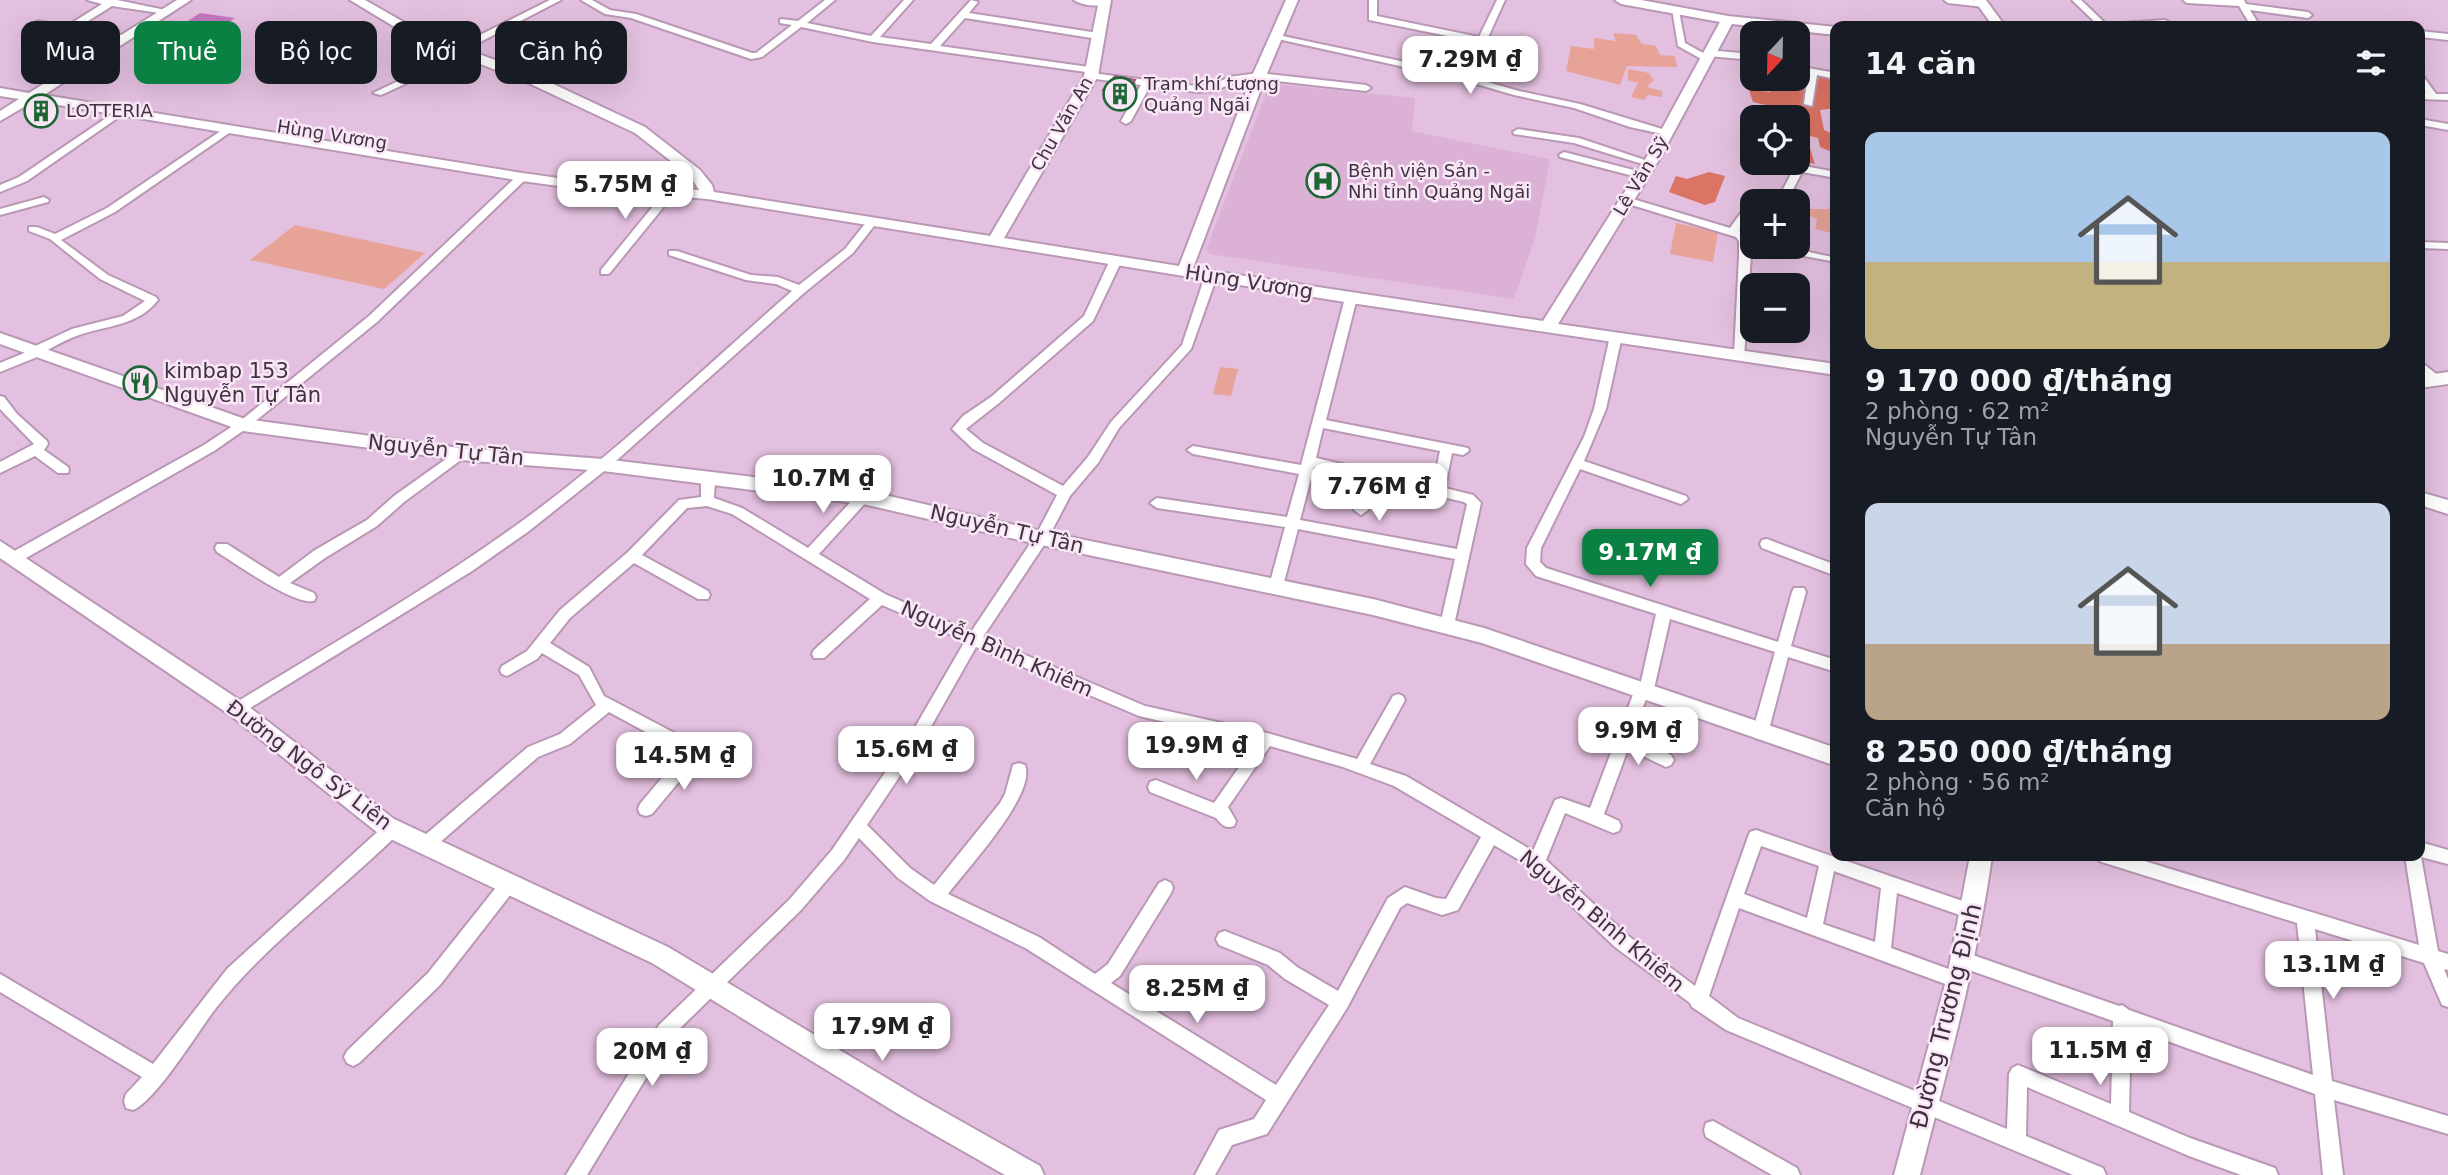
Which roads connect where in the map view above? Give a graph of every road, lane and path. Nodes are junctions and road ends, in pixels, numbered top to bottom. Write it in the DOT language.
graph roads {
  1 [pos="90,0"];
  2 [pos="185,0"];
  3 [pos="356,0"];
  4 [pos="557,0"];
  5 [pos="584,0"];
  6 [pos="831,0"];
  7 [pos="909,0"];
  8 [pos="1079,0"];
  9 [pos="1292,0"];
  10 [pos="1373,0"];
  11 [pos="1501,0"];
  12 [pos="1621,0"];
  13 [pos="1948,0"];
  14 [pos="2076,0"];
  15 [pos="2188,0"];
  16 [pos="111,2"];
  17 [pos="974,2"];
  18 [pos="1104,2"];
  19 [pos="1982,2"];
  20 [pos="1653,3"];
  21 [pos="2241,3"];
  22 [pos="166,11"];
  23 [pos="1675,11"];
  24 [pos="962,15"];
  25 [pos="2308,15"];
  26 [pos="1728,20"];
  27 [pos="80,21"];
  28 [pos="393,21"];
  29 [pos="783,21"];
  30 [pos="1995,21"];
  31 [pos="2099,21"];
  32 [pos="2252,21"];
  33 [pos="798,25"];
  34 [pos="1830,30"];
  35 [pos="2425,35"];
  36 [pos="1098,36"];
  37 [pos="120,37"];
  38 [pos="2448,37"];
  39 [pos="124,38"];
  40 [pos="873,38"];
  41 [pos="1278,38"];
  42 [pos="481,40"];
  43 [pos="1483,41"];
  44 [pos="934,47"];
  45 [pos="1706,55"];
  46 [pos="1740,56"];
  47 [pos="481,59"];
  48 [pos="1810,71"];
  49 [pos="1813,72"];
  50 [pos="1092,73"];
  51 [pos="1830,75"];
  52 [pos="1259,76"];
  53 [pos="1465,78"];
  54 [pos="0,81"];
  55 [pos="398,84"];
  56 [pos="1146,84"];
  57 [pos="2425,85"];
  58 [pos="45,88"];
  59 [pos="1366,88"];
  60 [pos="0,92"];
  61 [pos="378,93"];
  62 [pos="2425,96"];
  63 [pos="2433,96"];
  64 [pos="32,97"];
  65 [pos="2448,97"];
  66 [pos="1809,104"];
  67 [pos="121,112"];
  68 [pos="0,117"];
  69 [pos="1126,121"];
  70 [pos="2425,123"];
  71 [pos="241,127"];
  72 [pos="2448,127"];
  73 [pos="1518,132"];
  74 [pos="1667,132"];
  75 [pos="1564,155"];
  76 [pos="1645,169"];
  77 [pos="1830,174"];
  78 [pos="522,177"];
  79 [pos="577,179"];
  80 [pos="0,189"];
  81 [pos="1788,189"];
  82 [pos="667,191"];
  83 [pos="708,195"];
  84 [pos="44,200"];
  85 [pos="1626,200"];
  86 [pos="0,212"];
  87 [pos="1740,221"];
  88 [pos="873,222"];
  89 [pos="33,229"];
  90 [pos="1732,232"];
  91 [pos="1740,235"];
  92 [pos="56,238"];
  93 [pos="996,239"];
  94 [pos="2425,245"];
  95 [pos="2448,246"];
  96 [pos="673,253"];
  97 [pos="1810,255"];
  98 [pos="1747,259"];
  99 [pos="1116,260"];
  100 [pos="1830,260"];
  101 [pos="1184,271"];
  102 [pos="605,272"];
  103 [pos="1211,276"];
  104 [pos="800,290"];
  105 [pos="1351,298"];
  106 [pos="1547,328"];
  107 [pos="1616,336"];
  108 [pos="0,338"];
  109 [pos="36,352"];
  110 [pos="1741,354"];
  111 [pos="0,369"];
  112 [pos="1830,369"];
  113 [pos="0,400"];
  114 [pos="1319,423"];
  115 [pos="243,425"];
  116 [pos="1447,447"];
  117 [pos="36,450"];
  118 [pos="1193,450"];
  119 [pos="1463,451"];
  120 [pos="460,454"];
  121 [pos="1577,463"];
  122 [pos="603,465"];
  123 [pos="1307,466"];
  124 [pos="0,468"];
  125 [pos="63,470"];
  126 [pos="1368,474"];
  127 [pos="708,478"];
  128 [pos="1438,491"];
  129 [pos="1065,493"];
  130 [pos="863,497"];
  131 [pos="1681,499"];
  132 [pos="707,500"];
  133 [pos="2425,500"];
  134 [pos="1157,503"];
  135 [pos="2448,507"];
  136 [pos="1361,510"];
  137 [pos="1291,523"];
  138 [pos="1041,538"];
  139 [pos="1767,544"];
  140 [pos="222,548"];
  141 [pos="7,553"];
  142 [pos="1461,555"];
  143 [pos="633,556"];
  144 [pos="809,556"];
  145 [pos="1830,569"];
  146 [pos="279,584"];
  147 [pos="1276,586"];
  148 [pos="1799,592"];
  149 [pos="703,595"];
  150 [pos="309,597"];
  151 [pos="880,598"];
  152 [pos="1664,612"];
  153 [pos="1447,625"];
  154 [pos="974,638"];
  155 [pos="541,645"];
  156 [pos="1782,651"];
  157 [pos="819,654"];
  158 [pos="1830,664"];
  159 [pos="507,670"];
  160 [pos="1643,693"];
  161 [pos="1398,700"];
  162 [pos="607,705"];
  163 [pos="237,709"];
  164 [pos="1760,733"];
  165 [pos="1267,739"];
  166 [pos="1625,741"];
  167 [pos="1830,755"];
  168 [pos="1666,760"];
  169 [pos="1361,766"];
  170 [pos="1019,770"];
  171 [pos="1157,788"];
  172 [pos="646,809"];
  173 [pos="1595,817"];
  174 [pos="857,825"];
  175 [pos="1614,826"];
  176 [pos="392,830"];
  177 [pos="1491,835"];
  178 [pos="424,846"];
  179 [pos="2425,850"];
  180 [pos="2448,857"];
  181 [pos="1980,861"];
  182 [pos="2121,861"];
  183 [pos="2414,861"];
  184 [pos="1536,862"];
  185 [pos="1828,863"];
  186 [pos="1890,884"];
  187 [pos="508,885"];
  188 [pos="1165,888"];
  189 [pos="936,896"];
  190 [pos="1736,899"];
  191 [pos="1974,912"];
  192 [pos="2305,918"];
  193 [pos="1813,929"];
  194 [pos="1225,939"];
  195 [pos="1882,951"];
  196 [pos="2430,957"];
  197 [pos="2448,962"];
  198 [pos="1961,970"];
  199 [pos="0,982"];
  200 [pos="1096,984"];
  201 [pos="712,988"];
  202 [pos="2448,999"];
  203 [pos="1698,1001"];
  204 [pos="1341,1002"];
  205 [pos="2122,1014"];
  206 [pos="353,1057"];
  207 [pos="157,1076"];
  208 [pos="2325,1088"];
  209 [pos="1278,1097"];
  210 [pos="132,1101"];
  211 [pos="1925,1104"];
  212 [pos="2120,1117"];
  213 [pos="2448,1125"];
  214 [pos="1713,1130"];
  215 [pos="2016,1143"];
  216 [pos="576,1175"];
  217 [pos="1031,1175"];
  218 [pos="1205,1175"];
  219 [pos="1790,1175"];
  220 [pos="1907,1175"];
  221 [pos="2096,1175"];
  222 [pos="2268,1175"];
  223 [pos="2333,1175"];
  1 -- 16 [label="street"];
  2 -- 22 [label="street"];
  3 -- 28 [label="street"];
  4 -- 42 [label="street"];
  5 -- 33 [label="street"];
  6 -- 33 [label="street"];
  7 -- 40 [label="street"];
  8 -- 18 [label="street"];
  9 -- 41 [label="street"];
  10 -- 43 [label="street"];
  11 -- 43 [label="street"];
  12 -- 20 [label="street"];
  13 -- 19 [label="street"];
  14 -- 31 [label="street"];
  15 -- 21 [label="street"];
  16 -- 22 [label="street"];
  16 -- 27 [label="street"];
  17 -- 24 [label="street"];
  18 -- 36 [label="street, Chu Văn An"];
  19 -- 30 [label="street"];
  20 -- 23 [label="street"];
  21 -- 25 [label="street"];
  21 -- 32 [label="street"];
  22 -- 39 [label="street"];
  23 -- 26 [label="street"];
  23 -- 45 [label="street"];
  24 -- 36 [label="street"];
  24 -- 44 [label="street"];
  26 -- 34 [label="street"];
  26 -- 45 [label="street, Lê Văn Sỹ"];
  29 -- 33 [label="street"];
  33 -- 40 [label="street"];
  35 -- 38 [label="street"];
  36 -- 50 [label="street, Chu Văn An"];
  37 -- 39 [label="street"];
  39 -- 58 [label="street"];
  40 -- 44 [label="street"];
  41 -- 52 [label="street"];
  41 -- 53 [label="street"];
  43 -- 53 [label="street"];
  44 -- 50 [label="street"];
  45 -- 46 [label="street"];
  45 -- 74 [label="street, Lê Văn Sỹ"];
  47 -- 83 [label="street"];
  48 -- 49 [label="street"];
  49 -- 51 [label="street"];
  49 -- 66 [label="street"];
  50 -- 56 [label="street"];
  50 -- 93 [label="street, Chu Văn An"];
  52 -- 56 [label="street"];
  52 -- 59 [label="street"];
  52 -- 101 [label="street"];
  53 -- 74 [label="street"];
  54 -- 58 [label="street, Hùng Vương"];
  55 -- 61 [label="street"];
  56 -- 69 [label="street"];
  57 -- 63 [label="street"];
  58 -- 64 [label="street"];
  58 -- 71 [label="street, Hùng Vương"];
  60 -- 64 [label="street, Hùng Vương"];
  62 -- 63 [label="street"];
  63 -- 65 [label="street"];
  64 -- 67 [label="street, Hùng Vương"];
  64 -- 68 [label="street"];
  67 -- 71 [label="street, Hùng Vương"];
  67 -- 80 [label="street"];
  70 -- 72 [label="street"];
  71 -- 78 [label="street, Hùng Vương"];
  71 -- 79 [label="street, Hùng Vương"];
  71 -- 92 [label="street"];
  73 -- 76 [label="street"];
  74 -- 76 [label="street, Lê Văn Sỹ"];
  75 -- 76 [label="street"];
  76 -- 85 [label="street, Lê Văn Sỹ"];
  77 -- 81 [label="street"];
  78 -- 79 [label="street, Hùng Vương"];
  78 -- 115 [label="street"];
  79 -- 82 [label="street, Hùng Vương"];
  82 -- 83 [label="street, Hùng Vương"];
  82 -- 102 [label="street"];
  83 -- 88 [label="street, Hùng Vương"];
  84 -- 86 [label="street"];
  85 -- 90 [label="street"];
  85 -- 106 [label="street, Lê Văn Sỹ"];
  87 -- 90 [label="street"];
  88 -- 93 [label="street, Hùng Vương"];
  88 -- 104 [label="street"];
  89 -- 92 [label="street"];
  90 -- 91 [label="street"];
  92 -- 109 [label="street"];
  93 -- 99 [label="street, Hùng Vương"];
  94 -- 95 [label="street"];
  96 -- 104 [label="street"];
  97 -- 100 [label="street"];
  98 -- 110 [label="street"];
  99 -- 101 [label="street, Hùng Vương"];
  99 -- 129 [label="street"];
  101 -- 103 [label="street, Hùng Vương"];
  103 -- 105 [label="street, Hùng Vương"];
  103 -- 129 [label="street"];
  104 -- 122 [label="street"];
  105 -- 106 [label="street, Hùng Vương"];
  105 -- 114 [label="street"];
  106 -- 107 [label="street, Hùng Vương"];
  107 -- 110 [label="street, Hùng Vương"];
  107 -- 121 [label="street"];
  108 -- 109 [label="street, Nguyễn Tự Tân"];
  109 -- 111 [label="street"];
  109 -- 115 [label="street, Nguyễn Tự Tân"];
  110 -- 112 [label="street, Hùng Vương"];
  113 -- 117 [label="street"];
  114 -- 116 [label="street"];
  114 -- 123 [label="street"];
  115 -- 120 [label="street, Nguyễn Tự Tân"];
  115 -- 141 [label="street"];
  116 -- 119 [label="street"];
  116 -- 128 [label="street"];
  117 -- 124 [label="street"];
  117 -- 125 [label="street"];
  118 -- 123 [label="street"];
  120 -- 122 [label="street, Nguyễn Tự Tân"];
  120 -- 146 [label="street"];
  121 -- 131 [label="street"];
  121 -- 152 [label="street"];
  122 -- 127 [label="street, Nguyễn Tự Tân"];
  122 -- 163 [label="street"];
  123 -- 126 [label="street"];
  123 -- 137 [label="street"];
  126 -- 128 [label="street"];
  126 -- 136 [label="street"];
  127 -- 130 [label="street, Nguyễn Tự Tân"];
  127 -- 132 [label="street"];
  128 -- 142 [label="street"];
  129 -- 138 [label="street"];
  130 -- 138 [label="street, Nguyễn Tự Tân"];
  130 -- 144 [label="street"];
  132 -- 143 [label="street"];
  132 -- 144 [label="street, Nguyễn Bình Khiêm"];
  133 -- 135 [label="street"];
  134 -- 137 [label="street"];
  137 -- 142 [label="street"];
  137 -- 147 [label="street"];
  138 -- 147 [label="street, Nguyễn Tự Tân"];
  138 -- 154 [label="street"];
  139 -- 145 [label="street"];
  140 -- 146 [label="street"];
  141 -- 163 [label="street, Đường Ngô Sỹ Liên"];
  142 -- 153 [label="street"];
  143 -- 149 [label="street"];
  143 -- 155 [label="street"];
  144 -- 151 [label="street, Nguyễn Bình Khiêm"];
  146 -- 150 [label="street"];
  147 -- 153 [label="street, Nguyễn Tự Tân"];
  148 -- 156 [label="street"];
  151 -- 154 [label="street, Nguyễn Bình Khiêm"];
  151 -- 157 [label="street"];
  152 -- 156 [label="street"];
  152 -- 160 [label="street"];
  153 -- 160 [label="street, Nguyễn Tự Tân"];
  154 -- 165 [label="street, Nguyễn Bình Khiêm"];
  154 -- 174 [label="street"];
  155 -- 159 [label="street"];
  155 -- 162 [label="street"];
  156 -- 158 [label="street"];
  156 -- 164 [label="street"];
  160 -- 164 [label="street, Nguyễn Tự Tân"];
  160 -- 166 [label="street"];
  161 -- 169 [label="street"];
  162 -- 172 [label="street"];
  162 -- 178 [label="street"];
  163 -- 176 [label="street, Đường Ngô Sỹ Liên"];
  164 -- 167 [label="street, Nguyễn Tự Tân"];
  165 -- 169 [label="street, Nguyễn Bình Khiêm"];
  165 -- 171 [label="street"];
  166 -- 168 [label="street"];
  166 -- 173 [label="street"];
  169 -- 177 [label="street, Nguyễn Bình Khiêm"];
  170 -- 189 [label="street"];
  173 -- 175 [label="street"];
  173 -- 184 [label="street"];
  174 -- 189 [label="street"];
  174 -- 201 [label="street"];
  176 -- 178 [label="street, Đường Ngô Sỹ Liên"];
  176 -- 207 [label="street"];
  177 -- 184 [label="street, Nguyễn Bình Khiêm"];
  177 -- 204 [label="street"];
  178 -- 187 [label="street, Đường Ngô Sỹ Liên"];
  179 -- 180 [label="street"];
  181 -- 191 [label="street, Đường Trương Định"];
  182 -- 192 [label="street"];
  183 -- 196 [label="street"];
  184 -- 203 [label="street, Nguyễn Bình Khiêm"];
  185 -- 186 [label="street"];
  185 -- 190 [label="street"];
  185 -- 193 [label="street"];
  186 -- 191 [label="street"];
  186 -- 195 [label="street"];
  187 -- 201 [label="street, Đường Ngô Sỹ Liên"];
  187 -- 206 [label="street"];
  188 -- 200 [label="street"];
  189 -- 200 [label="street"];
  190 -- 193 [label="street"];
  190 -- 203 [label="street"];
  191 -- 198 [label="street, Đường Trương Định"];
  192 -- 196 [label="street"];
  192 -- 208 [label="street"];
  193 -- 195 [label="street"];
  194 -- 204 [label="street"];
  195 -- 198 [label="street"];
  196 -- 197 [label="street"];
  196 -- 202 [label="street"];
  198 -- 205 [label="street"];
  198 -- 211 [label="street, Đường Trương Định"];
  199 -- 207 [label="street"];
  200 -- 209 [label="street"];
  201 -- 216 [label="street"];
  201 -- 217 [label="street, Đường Ngô Sỹ Liên"];
  203 -- 211 [label="street, Nguyễn Bình Khiêm"];
  204 -- 209 [label="street"];
  205 -- 208 [label="street"];
  205 -- 212 [label="street"];
  207 -- 210 [label="street"];
  208 -- 213 [label="street"];
  208 -- 223 [label="street"];
  209 -- 218 [label="street"];
  211 -- 215 [label="street, Nguyễn Bình Khiêm"];
  211 -- 220 [label="street, Đường Trương Định"];
  212 -- 215 [label="street"];
  212 -- 222 [label="street"];
  214 -- 219 [label="street"];
  215 -- 221 [label="street, Nguyễn Bình Khiêm"];
}
